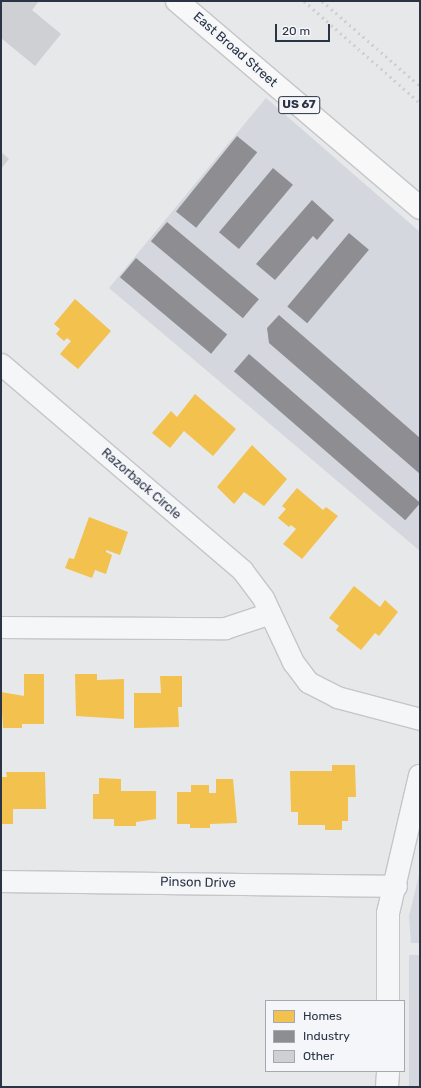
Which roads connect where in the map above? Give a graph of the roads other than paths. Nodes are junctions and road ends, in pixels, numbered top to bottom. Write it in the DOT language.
graph roads {
  1 [pos="177,1"];
  2 [pos="420,208"];
  3 [pos="1,364"];
  4 [pos="270,613"];
  5 [pos="1,627"];
  6 [pos="420,719"];
  7 [pos="420,776"];
  8 [pos="1,881"];
  9 [pos="396,886"];
  10 [pos="388,1000"];
  11 [pos="388,1072"];
  12 [pos="388,1087"];
  1 -- 2 [label="main road, East Broad Street / US 67"];
  3 -- 4 [label="street, Razorback Circle"];
  4 -- 5 [label="street"];
  4 -- 6 [label="street, Razorback Circle"];
  7 -- 9 [label="street"];
  8 -- 9 [label="street, Pinson Drive"];
  9 -- 10 [label="street"];
  11 -- 12 [label="street"];
}
